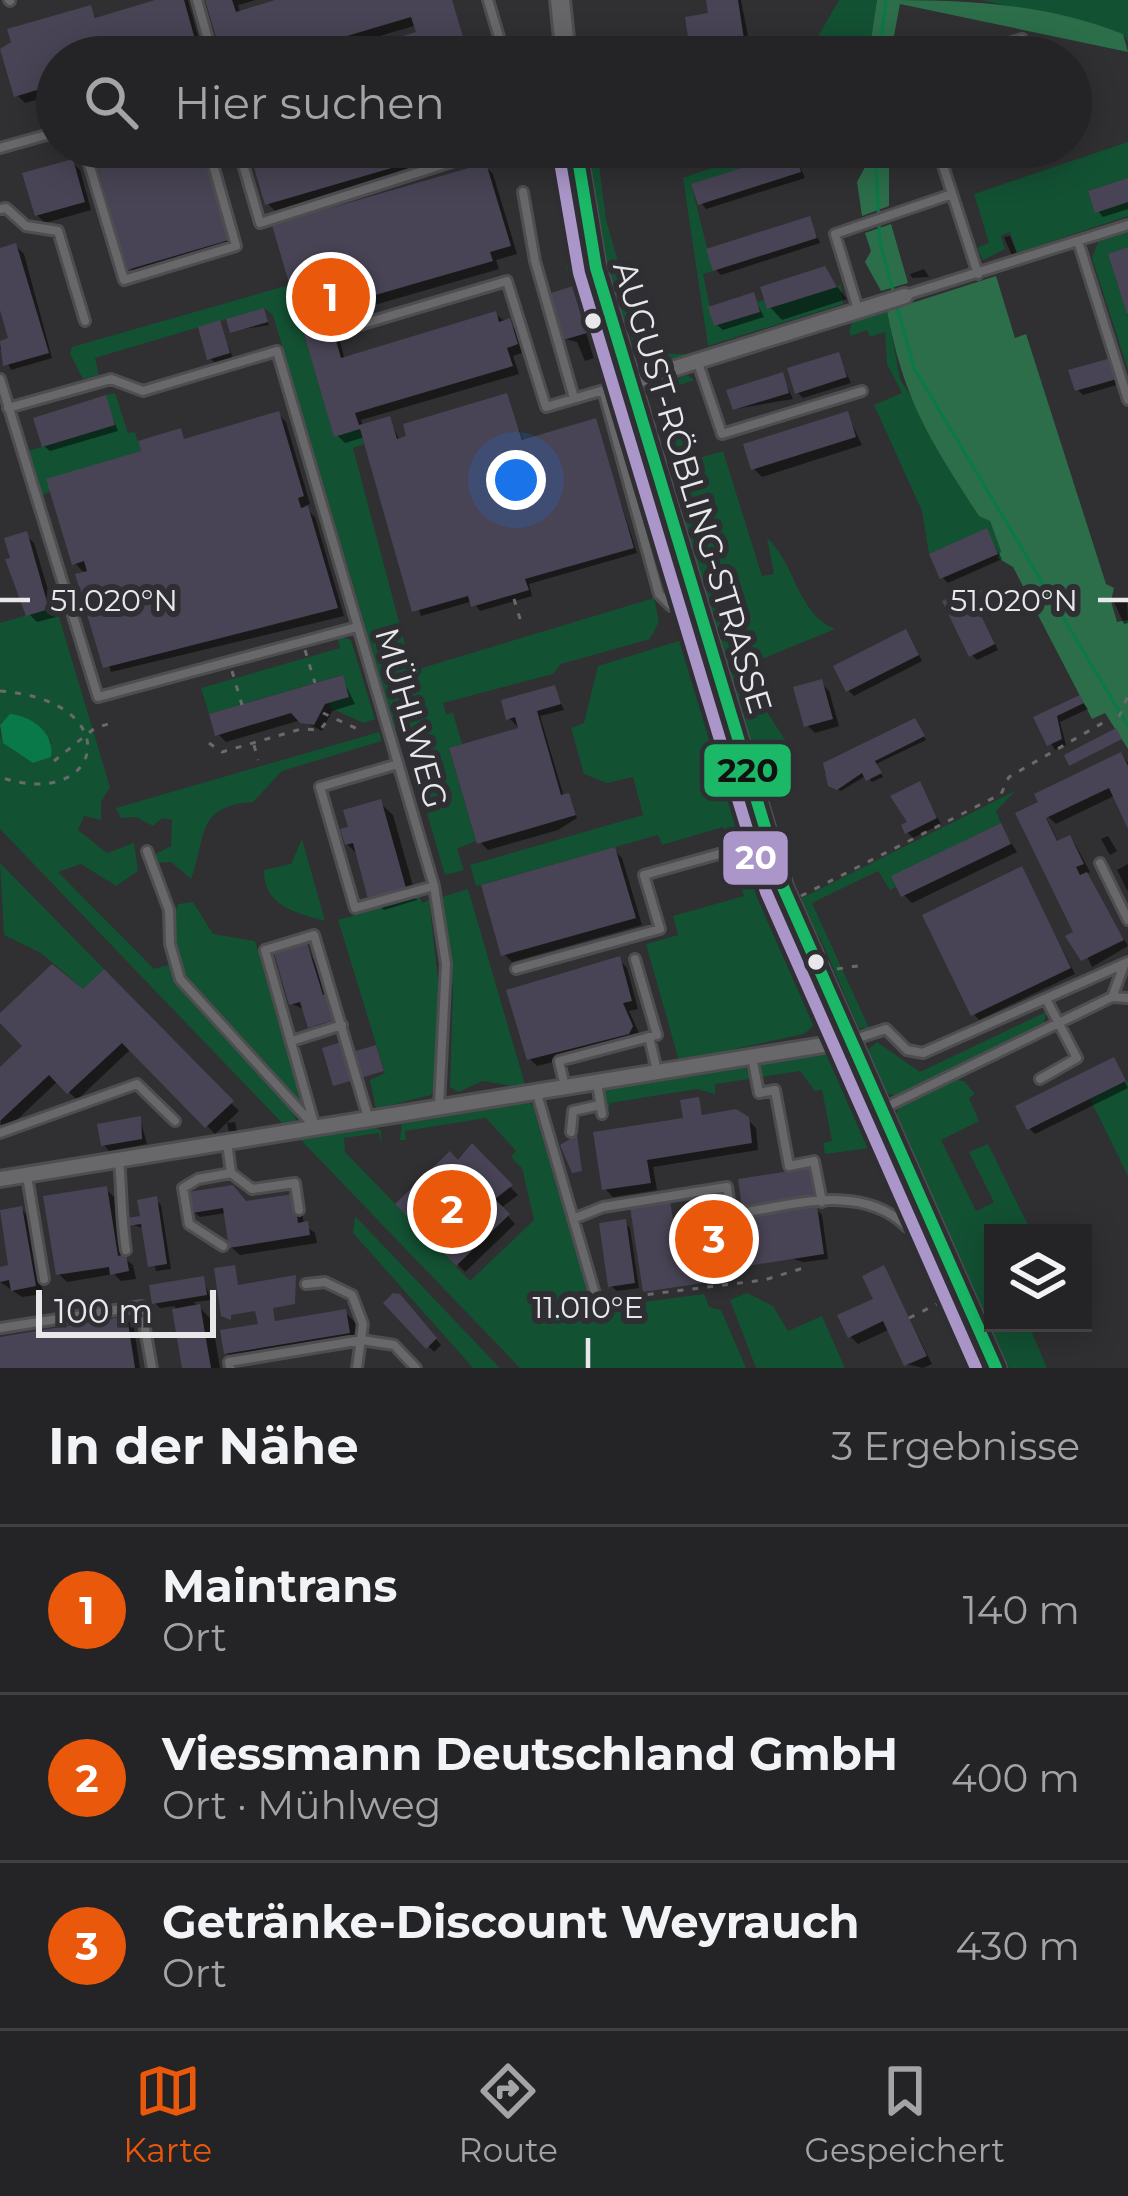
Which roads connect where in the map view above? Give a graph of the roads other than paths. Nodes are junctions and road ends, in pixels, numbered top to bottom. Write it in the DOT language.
graph roads {
  1 [pos="196,0"];
  2 [pos="488,0"];
  3 [pos="560,0"];
  4 [pos="207,36"];
  5 [pos="499,36"];
  6 [pos="564,36"];
  7 [pos="36,138"];
  8 [pos="0,148"];
  9 [pos="89,168"];
  10 [pos="214,168"];
  11 [pos="244,168"];
  12 [pos="432,168"];
  13 [pos="579,168"];
  14 [pos="944,168"];
  15 [pos="524,192"];
  16 [pos="952,194"];
  17 [pos="0,209"];
  18 [pos="1128,225"];
  19 [pos="1078,241"];
  20 [pos="978,274"];
  21 [pos="905,296"];
  22 [pos="859,310"];
  23 [pos="85,320"];
  24 [pos="346,329"];
  25 [pos="697,362"];
  26 [pos="0,380"];
  27 [pos="634,381"];
  28 [pos="603,390"];
  29 [pos="862,391"];
  30 [pos="574,398"];
  31 [pos="1128,400"];
  32 [pos="8,409"];
  33 [pos="670,605"];
  34 [pos="357,627"];
  35 [pos="398,764"];
  36 [pos="767,841"];
  37 [pos="146,851"];
  38 [pos="1100,863"];
  39 [pos="434,886"];
  40 [pos="1128,920"];
  41 [pos="635,958"];
  42 [pos="1126,964"];
  43 [pos="516,969"];
  44 [pos="1112,997"];
  45 [pos="1128,998"];
  46 [pos="1046,999"];
  47 [pos="1058,1022"];
  48 [pos="342,1024"];
  49 [pos="649,1037"];
  50 [pos="292,1040"];
  51 [pos="848,1040"];
  52 [pos="752,1056"];
  53 [pos="657,1072"];
  54 [pos="1040,1079"];
  55 [pos="597,1082"];
  56 [pos="566,1087"];
  57 [pos="537,1092"];
  58 [pos="439,1108"];
  59 [pos="881,1109"];
  60 [pos="369,1118"];
  61 [pos="175,1121"];
  62 [pos="315,1127"];
  63 [pos="571,1132"];
  64 [pos="0,1133"];
  65 [pos="226,1142"];
  66 [pos="119,1160"];
  67 [pos="231,1173"];
  68 [pos="27,1175"];
  69 [pos="0,1179"];
  70 [pos="822,1202"];
  71 [pos="299,1210"];
  72 [pos="573,1219"];
  73 [pos="932,1225"];
  74 [pos="223,1246"];
  75 [pos="126,1250"];
  76 [pos="44,1279"];
  77 [pos="306,1284"];
  78 [pos="596,1297"];
  79 [pos="0,1328"];
  80 [pos="362,1340"];
  81 [pos="994,1367"];
  82 [pos="152,1368"];
  83 [pos="230,1368"];
  84 [pos="357,1368"];
  85 [pos="416,1368"];
  1 -- 4 [label="lane"];
  2 -- 5 [label="lane"];
  3 -- 6 [label="street"];
  7 -- 8 [label="lane"];
  9 -- 10 [label="lane"];
  11 -- 12 [label="lane"];
  13 -- 27 [label="street, AUGUST-RÖBLING-STRASSE"];
  14 -- 16 [label="lane"];
  15 -- 30 [label="lane"];
  16 -- 20 [label="lane"];
  16 -- 22 [label="lane"];
  17 -- 23 [label="lane"];
  18 -- 19 [label="lane"];
  19 -- 20 [label="lane"];
  19 -- 31 [label="lane"];
  20 -- 21 [label="lane"];
  21 -- 22 [label="street"];
  22 -- 25 [label="street"];
  24 -- 30 [label="lane"];
  25 -- 27 [label="street"];
  25 -- 29 [label="lane"];
  26 -- 32 [label="lane"];
  27 -- 28 [label="lane"];
  27 -- 36 [label="street, AUGUST-RÖBLING-STRASSE"];
  28 -- 30 [label="lane"];
  28 -- 33 [label="lane"];
  32 -- 34 [label="lane, MÜHLWEG"];
  32 -- 34 [label="lane"];
  34 -- 35 [label="lane, MÜHLWEG"];
  35 -- 39 [label="lane, MÜHLWEG"];
  35 -- 39 [label="lane"];
  36 -- 43 [label="lane"];
  36 -- 51 [label="street, AUGUST-RÖBLING-STRASSE"];
  37 -- 62 [label="lane"];
  38 -- 40 [label="lane"];
  39 -- 58 [label="lane, MÜHLWEG"];
  41 -- 49 [label="lane"];
  42 -- 44 [label="lane"];
  42 -- 46 [label="lane"];
  44 -- 45 [label="lane"];
  44 -- 47 [label="lane"];
  46 -- 47 [label="lane"];
  46 -- 51 [label="lane"];
  47 -- 54 [label="lane"];
  47 -- 59 [label="lane"];
  48 -- 50 [label="lane"];
  48 -- 50 [label="lane"];
  48 -- 60 [label="lane"];
  49 -- 53 [label="lane"];
  49 -- 56 [label="lane"];
  50 -- 62 [label="lane"];
  51 -- 52 [label="street"];
  51 -- 59 [label="street, AUGUST-RÖBLING-STRASSE"];
  52 -- 53 [label="street"];
  52 -- 70 [label="lane"];
  53 -- 55 [label="street"];
  55 -- 56 [label="street"];
  55 -- 63 [label="lane"];
  56 -- 57 [label="street"];
  57 -- 58 [label="street"];
  57 -- 72 [label="lane"];
  58 -- 60 [label="street"];
  59 -- 73 [label="street, AUGUST-RÖBLING-STRASSE"];
  60 -- 62 [label="street"];
  61 -- 64 [label="lane"];
  62 -- 65 [label="street"];
  65 -- 66 [label="street"];
  65 -- 67 [label="lane"];
  66 -- 68 [label="street"];
  66 -- 75 [label="lane"];
  67 -- 71 [label="lane"];
  67 -- 74 [label="lane"];
  68 -- 69 [label="street"];
  68 -- 76 [label="lane"];
  70 -- 72 [label="lane"];
  70 -- 73 [label="lane"];
  72 -- 78 [label="lane"];
  73 -- 81 [label="street, AUGUST-RÖBLING-STRASSE"];
  77 -- 80 [label="lane"];
  79 -- 82 [label="lane"];
  80 -- 83 [label="lane"];
  80 -- 84 [label="lane"];
  80 -- 85 [label="lane"];
}
